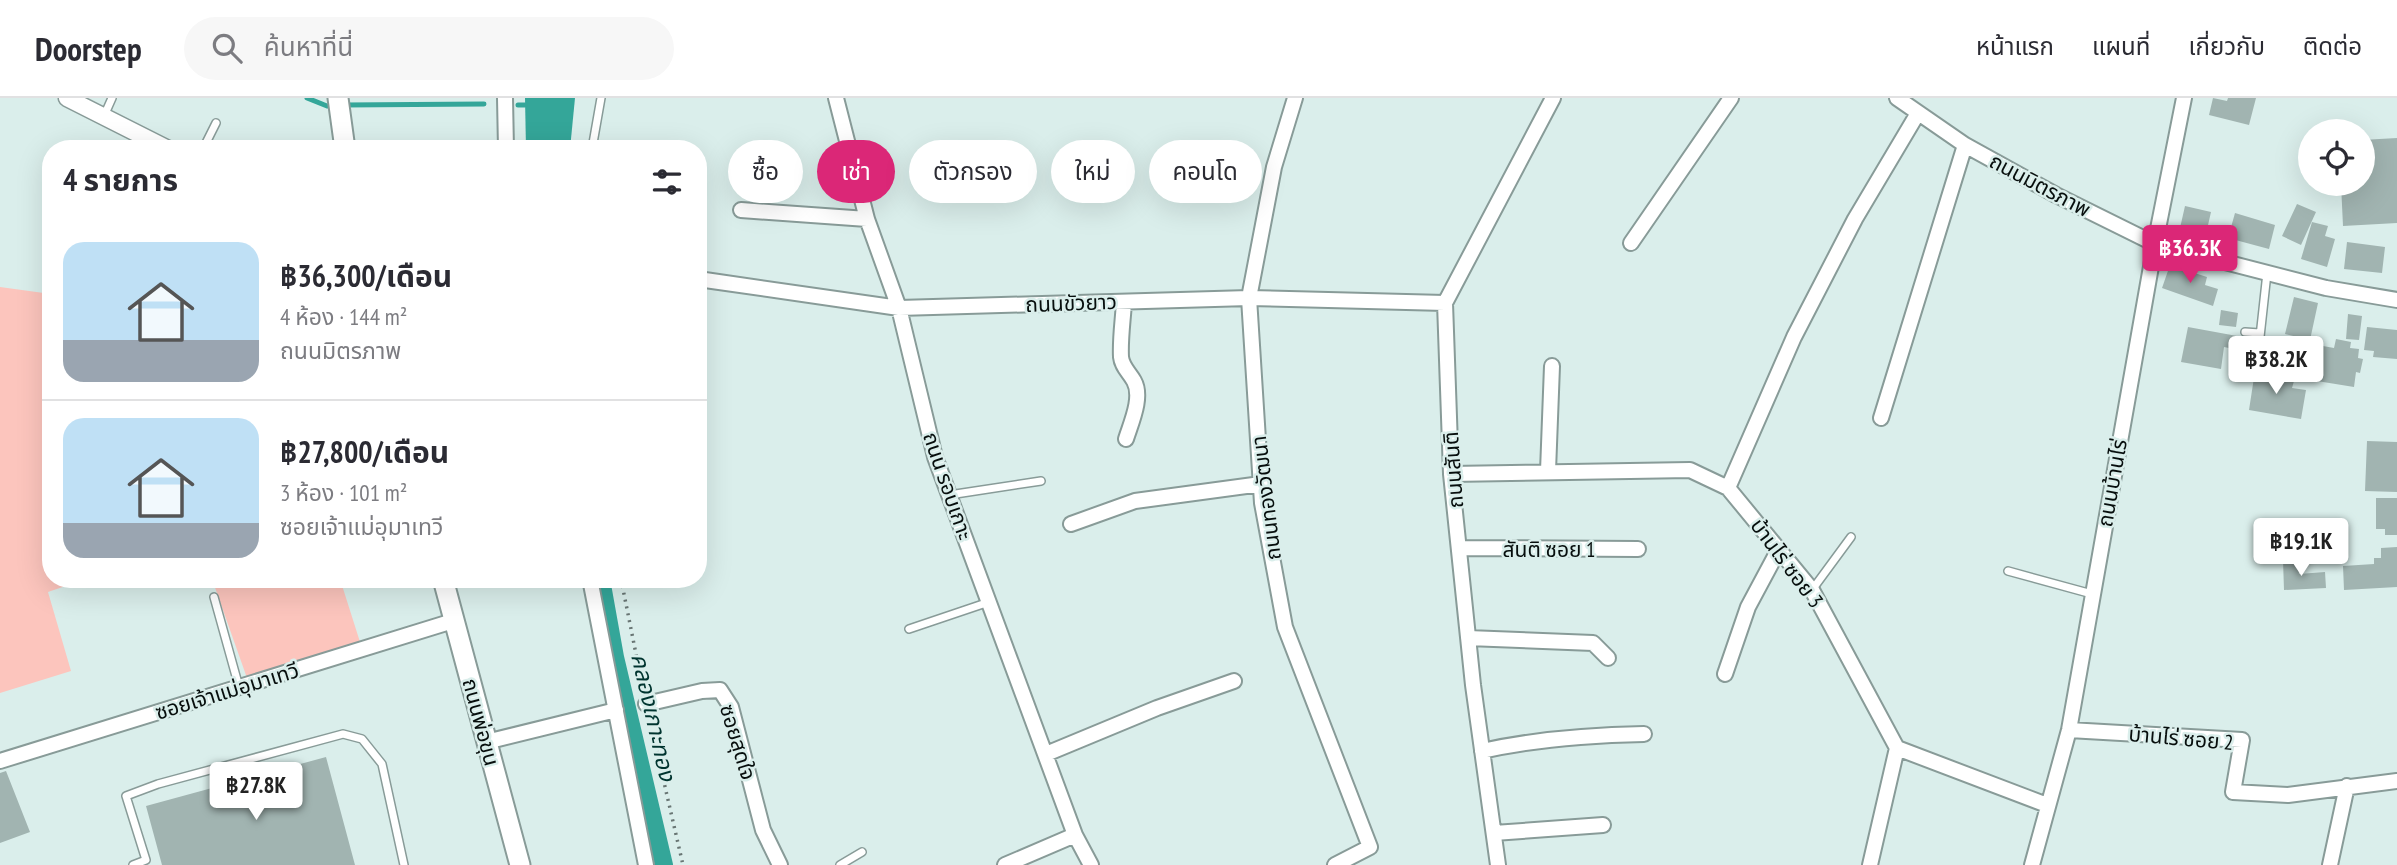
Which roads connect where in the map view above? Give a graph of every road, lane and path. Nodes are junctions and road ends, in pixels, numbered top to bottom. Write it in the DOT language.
graph roads {
  1 [pos="67,98"];
  2 [pos="112,98"];
  3 [pos="338,98"];
  4 [pos="505,98"];
  5 [pos="601,98"];
  6 [pos="836,98"];
  7 [pos="1295,98"];
  8 [pos="1553,98"];
  9 [pos="1731,98"];
  10 [pos="1897,98"];
  11 [pos="2185,98"];
  12 [pos="1918,113"];
  13 [pos="104,116"];
  14 [pos="216,123"];
  15 [pos="151,140"];
  16 [pos="208,140"];
  17 [pos="344,140"];
  18 [pos="506,140"];
  19 [pos="594,140"];
  20 [pos="1965,145"];
  21 [pos="741,210"];
  22 [pos="867,219"];
  23 [pos="1631,243"];
  24 [pos="2155,244"];
  25 [pos="2267,273"];
  26 [pos="707,280"];
  27 [pos="1249,298"];
  28 [pos="2397,300"];
  29 [pos="1124,302"];
  30 [pos="1445,303"];
  31 [pos="898,308"];
  32 [pos="2245,332"];
  33 [pos="2260,333"];
  34 [pos="1552,366"];
  35 [pos="2281,368"];
  36 [pos="1881,418"];
  37 [pos="1126,439"];
  38 [pos="1548,471"];
  39 [pos="1451,474"];
  40 [pos="1041,481"];
  41 [pos="1261,484"];
  42 [pos="1728,488"];
  43 [pos="950,495"];
  44 [pos="1070,524"];
  45 [pos="1850,537"];
  46 [pos="1460,548"];
  47 [pos="1638,549"];
  48 [pos="1779,549"];
  49 [pos="2008,571"];
  50 [pos="445,588"];
  51 [pos="592,588"];
  52 [pos="623,588"];
  53 [pos="1812,590"];
  54 [pos="2092,594"];
  55 [pos="214,597"];
  56 [pos="990,602"];
  57 [pos="453,621"];
  58 [pos="909,629"];
  59 [pos="1468,638"];
  60 [pos="1608,658"];
  61 [pos="1725,674"];
  62 [pos="1234,681"];
  63 [pos="239,687"];
  64 [pos="646,704"];
  65 [pos="616,710"];
  66 [pos="2069,730"];
  67 [pos="1644,734"];
  68 [pos="486,741"];
  69 [pos="1898,748"];
  70 [pos="1482,751"];
  71 [pos="1046,754"];
  72 [pos="0,761"];
  73 [pos="2397,781"];
  74 [pos="2347,786"];
  75 [pos="2047,805"];
  76 [pos="1603,825"];
  77 [pos="1493,833"];
  78 [pos="1075,835"];
  79 [pos="862,852"];
  80 [pos="132,865"];
  81 [pos="404,865"];
  82 [pos="520,865"];
  83 [pos="646,865"];
  84 [pos="683,865"];
  85 [pos="780,865"];
  86 [pos="840,865"];
  87 [pos="1005,865"];
  88 [pos="1091,865"];
  89 [pos="1335,865"];
  90 [pos="1498,865"];
  91 [pos="1870,865"];
  92 [pos="2032,865"];
  93 [pos="2330,865"];
  1 -- 13 [label="street"];
  2 -- 13 [label="lane"];
  3 -- 17 [label="main road"];
  4 -- 18 [label="street"];
  5 -- 19 [label="lane"];
  6 -- 22 [label="street, ถนน รอบเกาะ"];
  7 -- 27 [label="street, ถนนทองวัฒนา"];
  8 -- 30 [label="street, ถนนสันติ"];
  9 -- 23 [label="street"];
  10 -- 12 [label="street, ถนนมิตรภาพ"];
  11 -- 24 [label="street, ถนนบ้านไร่"];
  12 -- 20 [label="street, ถนนมิตรภาพ"];
  12 -- 42 [label="street"];
  13 -- 15 [label="street"];
  14 -- 16 [label="lane"];
  20 -- 24 [label="street, ถนนมิตรภาพ"];
  20 -- 36 [label="street"];
  21 -- 22 [label="street"];
  22 -- 31 [label="street, ถนน รอบเกาะ"];
  24 -- 25 [label="street, ถนนมิตรภาพ"];
  24 -- 54 [label="street, ถนนบ้านไร่"];
  25 -- 28 [label="street, ถนนมิตรภาพ"];
  25 -- 33 [label="lane"];
  26 -- 31 [label="street, ถนนขัวยาว"];
  27 -- 29 [label="street, ถนนขัวยาว"];
  27 -- 30 [label="street, ถนนขัวยาว"];
  27 -- 41 [label="street, ถนนทองวัฒนา"];
  29 -- 31 [label="street, ถนนขัวยาว"];
  29 -- 37 [label="street"];
  30 -- 39 [label="street, ถนนสันติ"];
  31 -- 43 [label="street, ถนน รอบเกาะ"];
  32 -- 33 [label="lane"];
  33 -- 35 [label="lane"];
  34 -- 38 [label="street"];
  38 -- 39 [label="street, บ้านไร่ ซอย 3"];
  38 -- 42 [label="street, บ้านไร่ ซอย 3"];
  39 -- 46 [label="street, ถนนสันติ"];
  40 -- 43 [label="lane"];
  41 -- 44 [label="street"];
  41 -- 89 [label="street, ถนนทองวัฒนา"];
  42 -- 48 [label="street, บ้านไร่ ซอย 3"];
  43 -- 56 [label="street, ถนน รอบเกาะ"];
  45 -- 53 [label="lane"];
  46 -- 47 [label="street, สันติ ซอย 1"];
  46 -- 59 [label="street, ถนนสันติ"];
  48 -- 53 [label="street, บ้านไร่ ซอย 3"];
  48 -- 61 [label="street"];
  49 -- 54 [label="lane"];
  50 -- 57 [label="main road, ถนนพ่อขุน"];
  51 -- 65 [label="street"];
  52 -- 64 [label="path"];
  53 -- 69 [label="street, บ้านไร่ ซอย 3"];
  54 -- 66 [label="street, ถนนบ้านไร่"];
  55 -- 63 [label="lane"];
  56 -- 58 [label="lane"];
  56 -- 71 [label="street, ถนน รอบเกาะ"];
  57 -- 63 [label="street, ซอยเจ้าแม่อุมาเทวี"];
  57 -- 68 [label="main road, ถนนพ่อขุน"];
  59 -- 60 [label="street"];
  59 -- 70 [label="street, ถนนสันติ"];
  62 -- 71 [label="street"];
  63 -- 72 [label="street, ซอยเจ้าแม่อุมาเทวี"];
  64 -- 84 [label="path"];
  64 -- 85 [label="street, ซอยสุดใจ"];
  65 -- 68 [label="street"];
  65 -- 83 [label="street"];
  66 -- 74 [label="street, บ้านไร่ ซอย 2"];
  66 -- 75 [label="street, ถนนบ้านไร่"];
  67 -- 70 [label="street"];
  68 -- 82 [label="main road, ถนนพ่อขุน"];
  69 -- 75 [label="street"];
  69 -- 91 [label="street"];
  70 -- 77 [label="street, ถนนสันติ"];
  71 -- 78 [label="street, ถนน รอบเกาะ"];
  73 -- 74 [label="street"];
  74 -- 93 [label="street"];
  75 -- 92 [label="street, ถนนบ้านไร่"];
  76 -- 77 [label="street"];
  77 -- 90 [label="street, ถนนสันติ"];
  78 -- 87 [label="street"];
  78 -- 88 [label="street, ถนน รอบเกาะ"];
  79 -- 86 [label="lane"];
  80 -- 81 [label="lane"];
}
